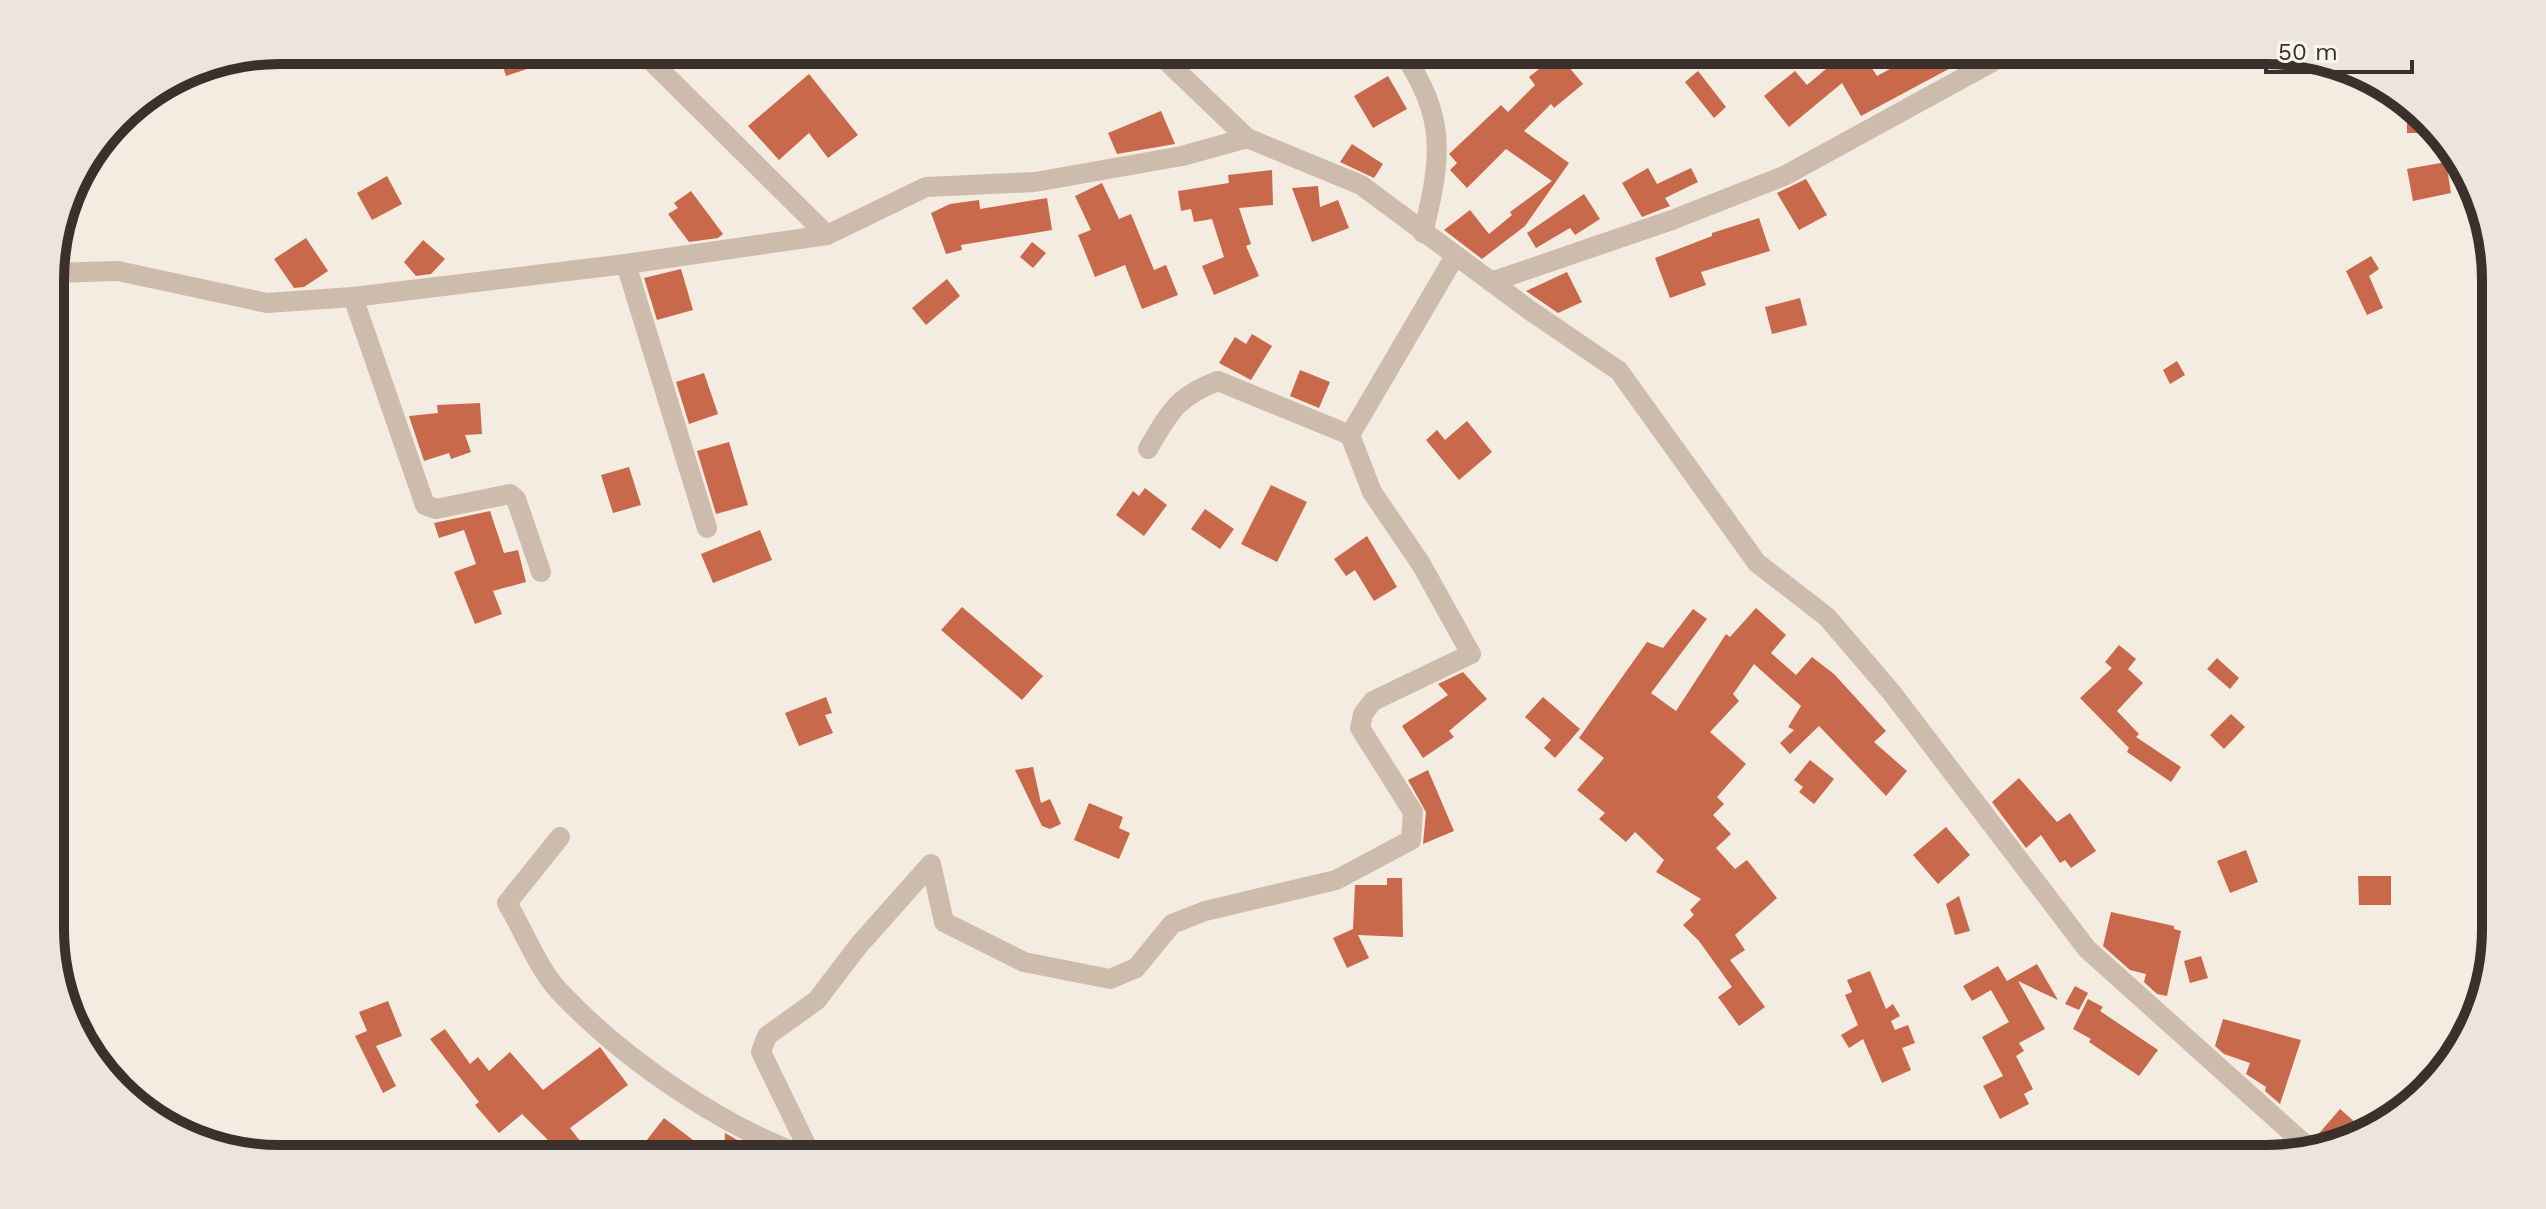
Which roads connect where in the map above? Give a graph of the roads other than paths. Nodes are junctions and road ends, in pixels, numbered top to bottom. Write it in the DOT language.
graph roads {
  1 [pos="654,64"];
  2 [pos="1170,64"];
  3 [pos="1410,64"];
  4 [pos="1988,64"];
  5 [pos="1247,138"];
  6 [pos="1423,233"];
  7 [pos="827,235"];
  8 [pos="1455,256"];
  9 [pos="626,264"];
  10 [pos="64,273"];
  11 [pos="1491,282"];
  12 [pos="353,297"];
  13 [pos="1350,435"];
  14 [pos="1148,449"];
  15 [pos="707,528"];
  16 [pos="541,572"];
  17 [pos="560,837"];
  18 [pos="2302,1142"];
  19 [pos="772,1145"];
  20 [pos="806,1145"];
  1 -- 7 [label="street"];
  2 -- 5 [label="street"];
  3 -- 6 [label="street"];
  4 -- 11 [label="street"];
  5 -- 6 [label="street"];
  5 -- 7 [label="street"];
  6 -- 8 [label="street"];
  7 -- 9 [label="street"];
  8 -- 11 [label="street"];
  8 -- 13 [label="street"];
  9 -- 12 [label="street"];
  9 -- 15 [label="street"];
  10 -- 12 [label="street"];
  11 -- 18 [label="street"];
  12 -- 16 [label="street"];
  13 -- 14 [label="street"];
  13 -- 20 [label="street"];
  17 -- 19 [label="street"];
}
